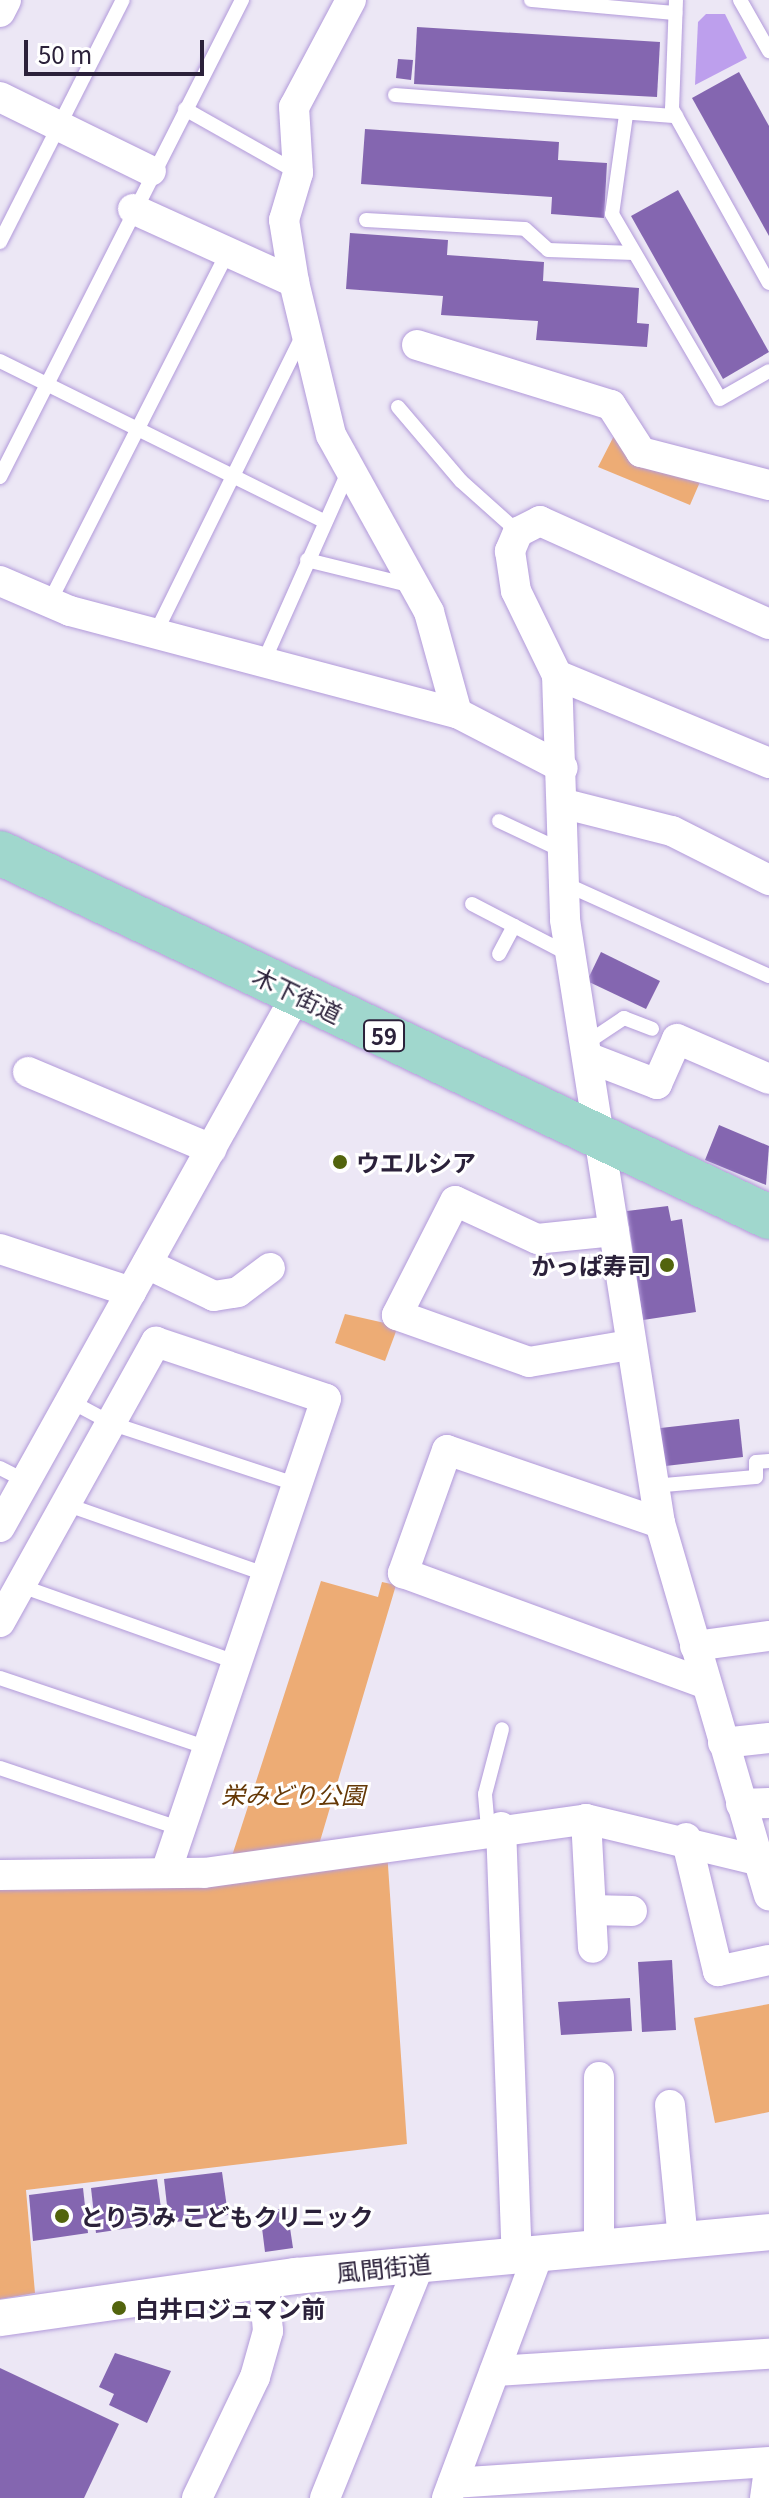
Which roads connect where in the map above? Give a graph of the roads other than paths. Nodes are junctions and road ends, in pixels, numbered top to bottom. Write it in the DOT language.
graph roads {
  1 [pos="6,0"];
  2 [pos="123,0"];
  3 [pos="242,0"];
  4 [pos="351,0"];
  5 [pos="531,0"];
  6 [pos="740,0"];
  7 [pos="676,6"];
  8 [pos="0,12"];
  9 [pos="769,51"];
  10 [pos="395,95"];
  11 [pos="0,97"];
  12 [pos="185,109"];
  13 [pos="626,115"];
  14 [pos="676,116"];
  15 [pos="60,126"];
  16 [pos="151,171"];
  17 [pos="298,173"];
  18 [pos="133,209"];
  19 [pos="366,220"];
  20 [pos="0,242"];
  21 [pos="228,252"];
  22 [pos="634,253"];
  23 [pos="294,282"];
  24 [pos="769,283"];
  25 [pos="305,332"];
  26 [pos="417,345"];
  27 [pos="0,361"];
  28 [pos="769,371"];
  29 [pos="45,383"];
  30 [pos="398,407"];
  31 [pos="138,429"];
  32 [pos="350,470"];
  33 [pos="232,476"];
  34 [pos="0,477"];
  35 [pos="769,485"];
  36 [pos="324,521"];
  37 [pos="518,532"];
  38 [pos="307,560"];
  39 [pos="0,581"];
  40 [pos="413,586"];
  41 [pos="50,601"];
  42 [pos="769,624"];
  43 [pos="156,632"];
  44 [pos="264,661"];
  45 [pos="557,675"];
  46 [pos="457,713"];
  47 [pos="769,763"];
  48 [pos="563,768"];
  49 [pos="565,804"];
  50 [pos="499,821"];
  51 [pos="563,852"];
  52 [pos="0,853"];
  53 [pos="769,880"];
  54 [pos="562,883"];
  55 [pos="472,904"];
  56 [pos="514,926"];
  57 [pos="499,954"];
  58 [pos="570,955"];
  59 [pos="769,976"];
  60 [pos="297,994"];
  61 [pos="652,1029"];
  62 [pos="586,1050"];
  63 [pos="28,1072"];
  64 [pos="769,1079"];
  65 [pos="600,1137"];
  66 [pos="211,1149"];
  67 [pos="769,1217"];
  68 [pos="614,1231"];
  69 [pos="0,1249"];
  70 [pos="147,1264"];
  71 [pos="270,1268"];
  72 [pos="131,1292"];
  73 [pos="630,1345"];
  74 [pos="70,1401"];
  75 [pos="113,1424"];
  76 [pos="769,1461"];
  77 [pos="13,1475"];
  78 [pos="296,1484"];
  79 [pos="653,1486"];
  80 [pos="65,1504"];
  81 [pos="660,1523"];
  82 [pos="0,1527"];
  83 [pos="265,1574"];
  84 [pos="21,1586"];
  85 [pos="0,1622"];
  86 [pos="769,1636"];
  87 [pos="695,1646"];
  88 [pos="236,1662"];
  89 [pos="0,1678"];
  90 [pos="706,1684"];
  91 [pos="502,1729"];
  92 [pos="769,1738"];
  93 [pos="723,1743"];
  94 [pos="208,1748"];
  95 [pos="0,1768"];
  96 [pos="755,1803"];
  97 [pos="586,1819"];
  98 [pos="178,1828"];
  99 [pos="494,1828"];
  100 [pos="686,1838"];
  101 [pos="757,1860"];
  102 [pos="167,1869"];
  103 [pos="0,1875"];
  104 [pos="769,1895"];
  105 [pos="591,1910"];
  106 [pos="632,1911"];
  107 [pos="593,1948"];
  108 [pos="769,1960"];
  109 [pos="599,2077"];
  110 [pos="670,2105"];
  111 [pos="769,2232"];
  112 [pos="683,2240"];
  113 [pos="599,2250"];
  114 [pos="528,2255"];
  115 [pos="420,2263"];
  116 [pos="264,2285"];
  117 [pos="0,2318"];
  118 [pos="769,2354"];
  119 [pos="495,2371"];
  120 [pos="769,2462"];
  121 [pos="769,2471"];
  122 [pos="450,2490"];
  123 [pos="197,2498"];
  124 [pos="325,2498"];
  125 [pos="765,2498"];
  1 -- 8 [label="street"];
  2 -- 15 [label="lane"];
  3 -- 12 [label="lane"];
  4 -- 17 [label="street"];
  5 -- 7 [label="lane"];
  6 -- 9 [label="lane"];
  7 -- 14 [label="lane"];
  10 -- 13 [label="lane"];
  11 -- 15 [label="street"];
  12 -- 16 [label="lane"];
  12 -- 17 [label="lane"];
  13 -- 14 [label="lane"];
  13 -- 22 [label="lane"];
  14 -- 24 [label="lane"];
  15 -- 16 [label="street"];
  15 -- 20 [label="lane"];
  16 -- 18 [label="lane"];
  17 -- 23 [label="street"];
  18 -- 21 [label="street"];
  18 -- 29 [label="lane"];
  19 -- 22 [label="lane"];
  21 -- 23 [label="street"];
  21 -- 31 [label="lane"];
  22 -- 28 [label="lane"];
  23 -- 25 [label="street"];
  25 -- 32 [label="street"];
  25 -- 33 [label="lane"];
  26 -- 35 [label="street"];
  27 -- 29 [label="lane"];
  29 -- 31 [label="lane"];
  29 -- 34 [label="lane"];
  30 -- 37 [label="lane"];
  31 -- 33 [label="lane"];
  31 -- 41 [label="lane"];
  32 -- 36 [label="lane"];
  32 -- 40 [label="street"];
  33 -- 36 [label="lane"];
  33 -- 43 [label="lane"];
  36 -- 38 [label="lane"];
  37 -- 42 [label="street"];
  37 -- 45 [label="street"];
  38 -- 40 [label="lane"];
  38 -- 44 [label="lane"];
  39 -- 41 [label="street"];
  40 -- 46 [label="street"];
  41 -- 43 [label="street"];
  43 -- 44 [label="street"];
  44 -- 46 [label="street"];
  45 -- 47 [label="street"];
  45 -- 48 [label="street"];
  46 -- 48 [label="street"];
  48 -- 49 [label="street"];
  49 -- 51 [label="street"];
  49 -- 53 [label="street"];
  50 -- 51 [label="lane"];
  51 -- 54 [label="street"];
  52 -- 60 [label="main road, 木下街道 / 59"];
  54 -- 58 [label="street"];
  54 -- 59 [label="lane"];
  55 -- 56 [label="lane"];
  56 -- 57 [label="lane"];
  56 -- 58 [label="lane"];
  58 -- 62 [label="street"];
  60 -- 65 [label="main road, 木下街道 / 59"];
  60 -- 66 [label="street"];
  61 -- 62 [label="lane"];
  62 -- 64 [label="street"];
  62 -- 65 [label="street"];
  63 -- 66 [label="street"];
  65 -- 67 [label="main road, 木下街道 / 59"];
  65 -- 68 [label="street"];
  66 -- 70 [label="street"];
  68 -- 73 [label="street"];
  68 -- 73 [label="street"];
  69 -- 72 [label="street"];
  70 -- 71 [label="street"];
  70 -- 72 [label="street"];
  72 -- 74 [label="street"];
  73 -- 79 [label="street"];
  74 -- 75 [label="lane"];
  74 -- 77 [label="street"];
  75 -- 78 [label="lane"];
  75 -- 78 [label="street"];
  75 -- 80 [label="street"];
  76 -- 79 [label="lane"];
  77 -- 82 [label="street"];
  78 -- 83 [label="street"];
  79 -- 81 [label="street"];
  80 -- 83 [label="lane"];
  80 -- 84 [label="street"];
  81 -- 87 [label="street"];
  81 -- 90 [label="street"];
  83 -- 88 [label="street"];
  84 -- 85 [label="street"];
  84 -- 88 [label="lane"];
  86 -- 87 [label="street"];
  87 -- 90 [label="street"];
  88 -- 94 [label="street"];
  89 -- 94 [label="lane"];
  90 -- 93 [label="street"];
  91 -- 99 [label="lane"];
  92 -- 93 [label="street"];
  93 -- 96 [label="street"];
  94 -- 98 [label="street"];
  95 -- 98 [label="lane"];
  96 -- 101 [label="street"];
  97 -- 99 [label="street"];
  97 -- 100 [label="street"];
  97 -- 105 [label="street"];
  98 -- 102 [label="street"];
  99 -- 102 [label="street"];
  99 -- 114 [label="street"];
  100 -- 101 [label="street"];
  100 -- 108 [label="street"];
  101 -- 104 [label="street"];
  102 -- 103 [label="street"];
  105 -- 106 [label="street"];
  105 -- 107 [label="street"];
  109 -- 113 [label="street"];
  110 -- 112 [label="street"];
  111 -- 112 [label="street, 風間街道"];
  112 -- 113 [label="street, 風間街道"];
  113 -- 114 [label="street, 風間街道"];
  114 -- 115 [label="street, 風間街道"];
  114 -- 119 [label="street"];
  115 -- 116 [label="street, 風間街道"];
  115 -- 124 [label="street"];
  116 -- 117 [label="street, 風間街道"];
  116 -- 123 [label="street"];
  118 -- 119 [label="street"];
  119 -- 122 [label="street"];
  120 -- 122 [label="street"];
  121 -- 125 [label="street"];
}
